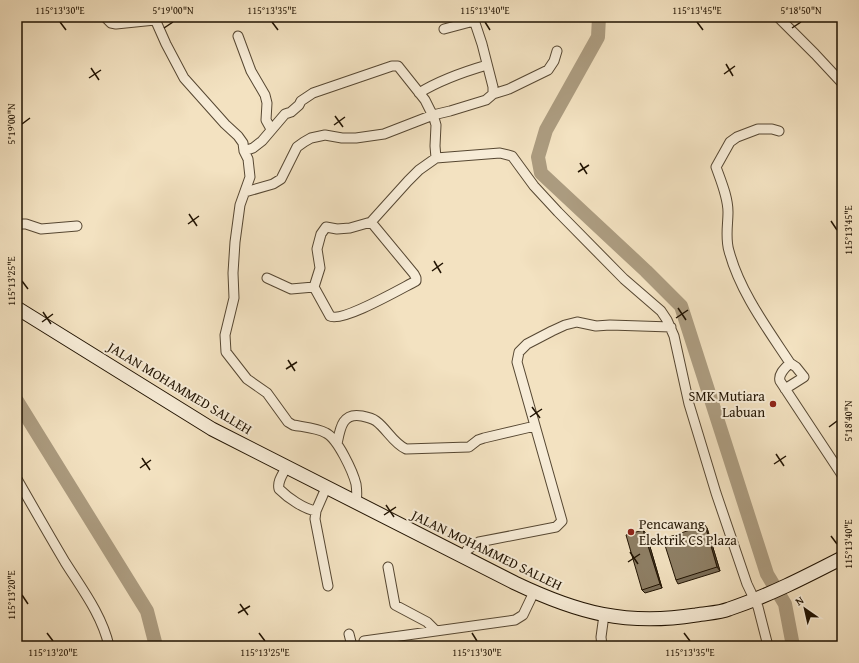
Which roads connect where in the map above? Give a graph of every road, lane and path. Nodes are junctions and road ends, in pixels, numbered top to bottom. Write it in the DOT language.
graph roads {
  1 [pos="106,17"];
  2 [pos="778,17"];
  3 [pos="155,18"];
  4 [pos="474,19"];
  5 [pos="444,29"];
  6 [pos="238,36"];
  7 [pos="557,51"];
  8 [pos="487,65"];
  9 [pos="842,83"];
  10 [pos="419,93"];
  11 [pos="493,94"];
  12 [pos="433,115"];
  13 [pos="271,129"];
  14 [pos="779,131"];
  15 [pos="244,151"];
  16 [pos="436,158"];
  17 [pos="245,192"];
  18 [pos="371,222"];
  19 [pos="17,224"];
  20 [pos="77,226"];
  21 [pos="267,278"];
  22 [pos="314,287"];
  23 [pos="17,308"];
  24 [pos="671,327"];
  25 [pos="790,363"];
  26 [pos="785,389"];
  27 [pos="535,426"];
  28 [pos="337,444"];
  29 [pos="287,466"];
  30 [pos="842,475"];
  31 [pos="17,479"];
  32 [pos="326,488"];
  33 [pos="356,503"];
  34 [pos="316,511"];
  35 [pos="463,558"];
  36 [pos="842,558"];
  37 [pos="388,567"];
  38 [pos="328,586"];
  39 [pos="534,592"];
  40 [pos="761,597"];
  41 [pos="604,615"];
  42 [pos="436,632"];
  43 [pos="348,634"];
  44 [pos="364,641"];
  45 [pos="109,646"];
  46 [pos="352,646"];
  47 [pos="602,646"];
  48 [pos="768,646"];
  1 -- 3 [label="street"];
  2 -- 9 [label="street"];
  3 -- 15 [label="street"];
  4 -- 5 [label="street"];
  4 -- 8 [label="street"];
  6 -- 13 [label="street"];
  7 -- 11 [label="street"];
  8 -- 10 [label="street"];
  8 -- 11 [label="street"];
  10 -- 12 [label="street"];
  10 -- 13 [label="street"];
  11 -- 12 [label="street"];
  12 -- 16 [label="street"];
  12 -- 17 [label="street"];
  13 -- 15 [label="street"];
  14 -- 25 [label="street"];
  15 -- 17 [label="street"];
  16 -- 18 [label="street"];
  16 -- 24 [label="street"];
  17 -- 28 [label="street"];
  18 -- 22 [label="street"];
  18 -- 22 [label="street"];
  19 -- 20 [label="street"];
  21 -- 22 [label="street"];
  23 -- 29 [label="main road, JALAN MOHAMMED SALLEH"];
  24 -- 27 [label="street"];
  24 -- 40 [label="street"];
  25 -- 26 [label="street"];
  25 -- 26 [label="street"];
  26 -- 30 [label="street"];
  27 -- 28 [label="street"];
  27 -- 35 [label="street"];
  28 -- 33 [label="street"];
  29 -- 32 [label="main road, JALAN MOHAMMED SALLEH"];
  29 -- 34 [label="street"];
  31 -- 45 [label="street"];
  32 -- 33 [label="main road, JALAN MOHAMMED SALLEH"];
  32 -- 34 [label="street"];
  33 -- 35 [label="main road, JALAN MOHAMMED SALLEH"];
  34 -- 38 [label="street"];
  35 -- 39 [label="main road, JALAN MOHAMMED SALLEH"];
  36 -- 40 [label="main road, JALAN MOHAMMED SALLEH"];
  37 -- 42 [label="street"];
  39 -- 41 [label="main road, JALAN MOHAMMED SALLEH"];
  39 -- 42 [label="street"];
  40 -- 41 [label="main road, JALAN MOHAMMED SALLEH"];
  40 -- 48 [label="street"];
  41 -- 47 [label="street"];
  42 -- 44 [label="street"];
  43 -- 46 [label="street"];
}
